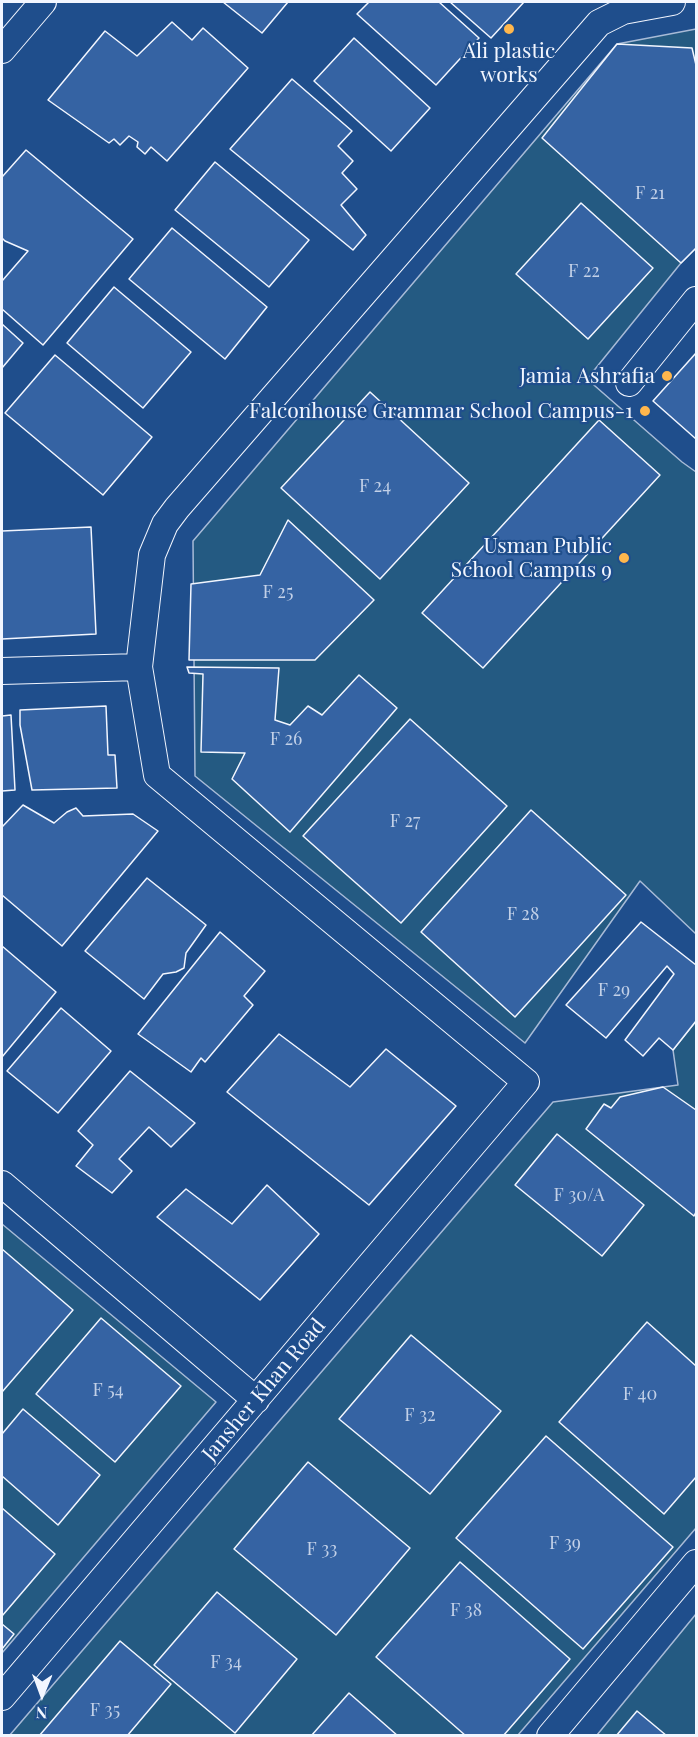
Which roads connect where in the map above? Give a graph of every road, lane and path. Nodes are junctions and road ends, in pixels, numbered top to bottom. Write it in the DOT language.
graph roads {
  1 [pos="44,2"];
  2 [pos="672,2"];
  3 [pos="2,50"];
  4 [pos="696,300"];
  5 [pos="629,383"];
  6 [pos="139,667"];
  7 [pos="2,671"];
  8 [pos="2,1184"];
  9 [pos="256,1400"];
  10 [pos="696,1563"];
  11 [pos="2,1697"];
  12 [pos="550,1736"];
  1 -- 3 [label="street"];
  2 -- 6 [label="street"];
  4 -- 5 [label="street"];
  6 -- 7 [label="street"];
  6 -- 9 [label="street, Jansher Khan Road"];
  8 -- 9 [label="street"];
  9 -- 11 [label="street, Jansher Khan Road"];
  10 -- 12 [label="street"];
}
